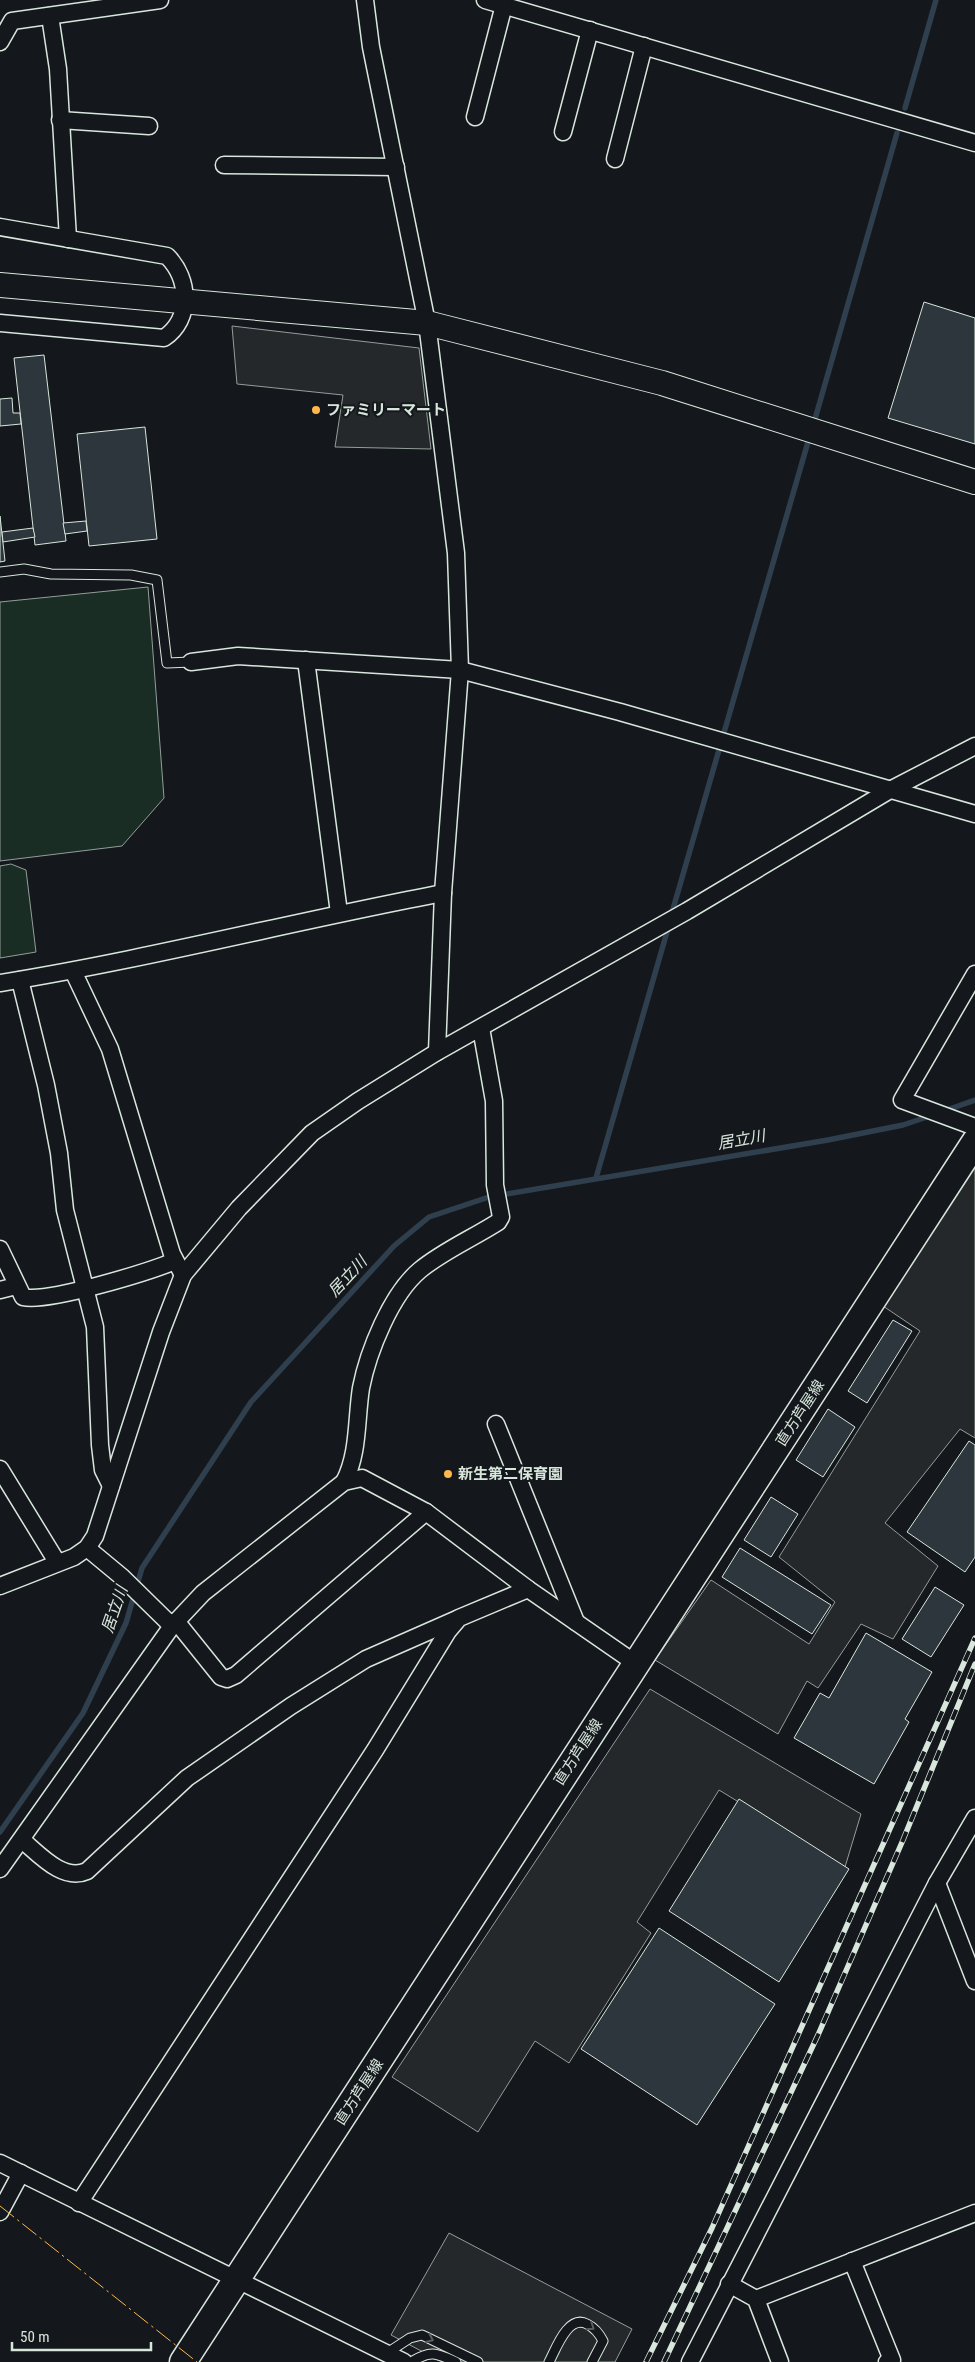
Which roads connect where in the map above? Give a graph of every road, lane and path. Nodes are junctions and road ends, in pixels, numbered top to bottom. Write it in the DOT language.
graph roads {
  1 [pos="160,0"];
  2 [pos="365,0"];
  3 [pos="485,0"];
  4 [pos="504,5"];
  5 [pos="80,6"];
  6 [pos="50,16"];
  7 [pos="590,30"];
  8 [pos="0,42"];
  9 [pos="644,46"];
  10 [pos="475,117"];
  11 [pos="60,120"];
  12 [pos="149,126"];
  13 [pos="564,132"];
  14 [pos="975,143"];
  15 [pos="615,159"];
  16 [pos="224,165"];
  17 [pos="396,167"];
  18 [pos="0,227"];
  19 [pos="68,239"];
  20 [pos="0,286"];
  21 [pos="174,302"];
  22 [pos="0,323"];
  23 [pos="427,323"];
  24 [pos="975,482"];
  25 [pos="0,572"];
  26 [pos="306,660"];
  27 [pos="191,662"];
  28 [pos="460,670"];
  29 [pos="975,746"];
  30 [pos="890,790"];
  31 [pos="975,814"];
  32 [pos="442,893"];
  33 [pos="339,913"];
  34 [pos="73,971"];
  35 [pos="975,974"];
  36 [pos="20,980"];
  37 [pos="0,983"];
  38 [pos="481,1028"];
  39 [pos="437,1052"];
  40 [pos="973,1131"];
  41 [pos="0,1249"];
  42 [pos="179,1268"];
  43 [pos="16,1286"];
  44 [pos="86,1287"];
  45 [pos="0,1290"];
  46 [pos="496,1424"];
  47 [pos="0,1469"];
  48 [pos="344,1482"];
  49 [pos="111,1486"];
  50 [pos="426,1512"];
  51 [pos="86,1548"];
  52 [pos="57,1562"];
  53 [pos="0,1586"];
  54 [pos="528,1588"];
  55 [pos="459,1618"];
  56 [pos="576,1622"];
  57 [pos="174,1623"];
  58 [pos="635,1663"];
  59 [pos="975,1818"];
  60 [pos="22,1840"];
  61 [pos="0,1869"];
  62 [pos="937,1882"];
  63 [pos="975,1981"];
  64 [pos="0,2163"];
  65 [pos="21,2173"];
  66 [pos="79,2203"];
  67 [pos="0,2212"];
  68 [pos="975,2213"];
  69 [pos="852,2262"];
  70 [pos="238,2280"];
  71 [pos="729,2284"];
  72 [pos="756,2299"];
  73 [pos="387,2353"];
  74 [pos="183,2362"];
  75 [pos="404,2362"];
  76 [pos="411,2362"];
  77 [pos="456,2362"];
  78 [pos="478,2362"];
  79 [pos="549,2362"];
  80 [pos="592,2362"];
  81 [pos="690,2362"];
  82 [pos="780,2362"];
  83 [pos="887,2362"];
  1 -- 5 [label="street"];
  2 -- 17 [label="street"];
  3 -- 4 [label="street"];
  4 -- 7 [label="street"];
  4 -- 10 [label="street"];
  5 -- 6 [label="street"];
  6 -- 8 [label="street"];
  6 -- 11 [label="street"];
  7 -- 9 [label="street"];
  7 -- 13 [label="street"];
  9 -- 14 [label="street"];
  9 -- 15 [label="street"];
  11 -- 12 [label="street"];
  11 -- 19 [label="street"];
  16 -- 17 [label="street"];
  17 -- 23 [label="street"];
  18 -- 19 [label="street"];
  19 -- 21 [label="street"];
  20 -- 21 [label="street"];
  21 -- 22 [label="street"];
  21 -- 23 [label="street"];
  23 -- 24 [label="street"];
  23 -- 28 [label="street"];
  25 -- 27 [label="lane"];
  26 -- 27 [label="street"];
  26 -- 28 [label="street"];
  26 -- 33 [label="street"];
  28 -- 30 [label="street"];
  28 -- 32 [label="street"];
  29 -- 30 [label="street"];
  30 -- 31 [label="street"];
  30 -- 38 [label="street"];
  32 -- 33 [label="street"];
  32 -- 39 [label="street"];
  33 -- 34 [label="street"];
  34 -- 36 [label="street"];
  34 -- 42 [label="street"];
  35 -- 40 [label="street"];
  36 -- 37 [label="street"];
  36 -- 44 [label="street"];
  38 -- 39 [label="street"];
  38 -- 48 [label="street"];
  39 -- 42 [label="street"];
  40 -- 58 [label="main road, 直方芦屋線"];
  41 -- 43 [label="street"];
  42 -- 44 [label="street"];
  42 -- 49 [label="street"];
  43 -- 44 [label="street"];
  43 -- 45 [label="street"];
  44 -- 49 [label="street"];
  46 -- 56 [label="street"];
  47 -- 52 [label="street"];
  48 -- 50 [label="street"];
  48 -- 57 [label="street"];
  49 -- 51 [label="street"];
  50 -- 54 [label="street"];
  50 -- 57 [label="street"];
  51 -- 52 [label="street"];
  51 -- 57 [label="street"];
  52 -- 53 [label="street"];
  54 -- 55 [label="street"];
  54 -- 56 [label="street"];
  55 -- 60 [label="street"];
  55 -- 66 [label="street"];
  56 -- 58 [label="street"];
  57 -- 60 [label="street"];
  58 -- 70 [label="main road, 直方芦屋線"];
  59 -- 62 [label="street"];
  60 -- 61 [label="street"];
  62 -- 63 [label="street"];
  62 -- 71 [label="street"];
  64 -- 65 [label="street"];
  65 -- 66 [label="street"];
  65 -- 67 [label="street"];
  66 -- 70 [label="street"];
  68 -- 69 [label="street"];
  69 -- 72 [label="street"];
  69 -- 83 [label="street"];
  70 -- 73 [label="street"];
  70 -- 74 [label="main road, 直方芦屋線"];
  71 -- 72 [label="street"];
  71 -- 81 [label="street"];
  72 -- 82 [label="street"];
  73 -- 75 [label="street"];
  73 -- 78 [label="lane, one-way"];
  76 -- 77 [label="lane"];
  79 -- 80 [label="lane, one-way"];
}
